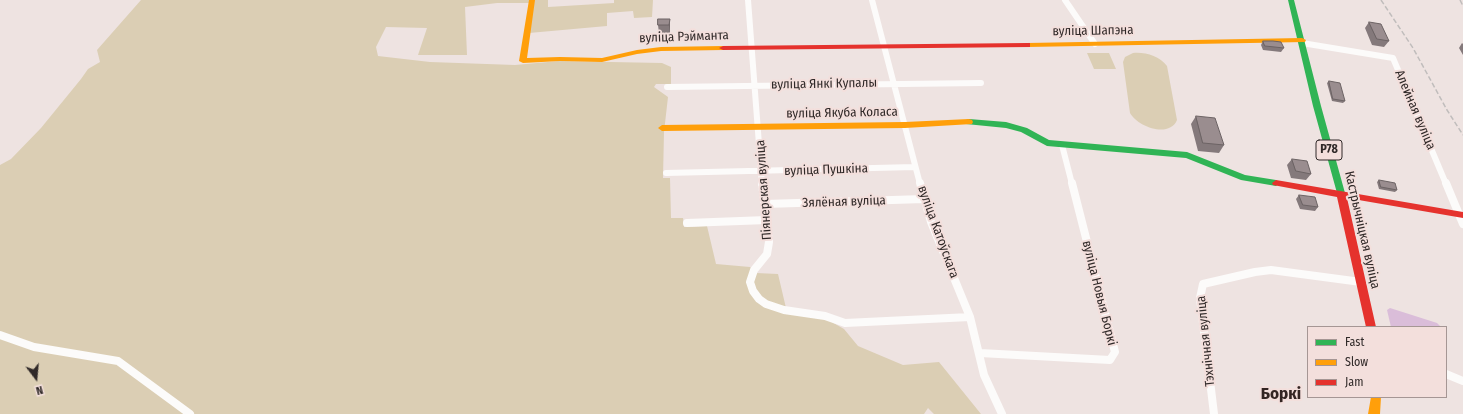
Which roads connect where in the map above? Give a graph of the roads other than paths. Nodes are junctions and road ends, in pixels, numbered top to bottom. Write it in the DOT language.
graph roads {
  1 [pos="532,0"];
  2 [pos="748,0"];
  3 [pos="872,0"];
  4 [pos="1065,0"];
  5 [pos="1291,0"];
  6 [pos="1302,42"];
  7 [pos="1096,44"];
  8 [pos="885,47"];
  9 [pos="753,48"];
  10 [pos="981,83"];
  11 [pos="895,84"];
  12 [pos="756,85"];
  13 [pos="667,87"];
  14 [pos="906,125"];
  15 [pos="759,126"];
  16 [pos="662,128"];
  17 [pos="1062,145"];
  18 [pos="916,167"];
  19 [pos="761,171"];
  20 [pos="666,173"];
  21 [pos="1341,194"];
  22 [pos="924,199"];
  23 [pos="765,204"];
  24 [pos="1461,214"];
  25 [pos="767,220"];
  26 [pos="687,223"];
  27 [pos="1463,224"];
  28 [pos="1361,282"];
  29 [pos="970,317"];
  30 [pos="1371,326"];
  31 [pos="0,335"];
  32 [pos="980,353"];
  33 [pos="1447,374"];
  34 [pos="1463,381"];
  35 [pos="1376,398"];
  36 [pos="190,414"];
  37 [pos="1002,414"];
  38 [pos="1214,414"];
  39 [pos="1374,414"];
  1 -- 9 [label="street, вуліца Рэйманта"];
  2 -- 9 [label="street, Піянерская вуліца"];
  3 -- 8 [label="street, вуліца Катоўскага"];
  4 -- 7 [label="street"];
  5 -- 6 [label="street, Кастрычніцкая вуліца / Р78"];
  6 -- 7 [label="street, вуліца Шапэна"];
  6 -- 21 [label="street, Кастрычніцкая вуліца / Р78"];
  6 -- 24 [label="street, Алейная вуліца"];
  7 -- 8 [label="street, вуліца Шапэна"];
  8 -- 9 [label="street, вуліца Рэйманта"];
  8 -- 11 [label="street, вуліца Катоўскага"];
  9 -- 12 [label="street, Піянерская вуліца"];
  10 -- 11 [label="street, вуліца Янкі Купалы"];
  11 -- 12 [label="street, вуліца Янкі Купалы"];
  11 -- 14 [label="street, вуліца Катоўскага"];
  12 -- 13 [label="street, вуліца Янкі Купалы"];
  12 -- 15 [label="street, Піянерская вуліца"];
  14 -- 15 [label="street, вуліца Якуба Коласа"];
  14 -- 17 [label="street, вуліца Якуба Коласа"];
  14 -- 18 [label="street, вуліца Катоўскага"];
  15 -- 16 [label="street, вуліца Якуба Коласа"];
  15 -- 19 [label="street, Піянерская вуліца"];
  17 -- 21 [label="street"];
  17 -- 32 [label="street, вуліца Новыя Боркі"];
  18 -- 19 [label="street, вуліца Пушкіна"];
  18 -- 22 [label="street, вуліца Катоўскага"];
  19 -- 20 [label="street, вуліца Пушкіна"];
  19 -- 23 [label="street, Піянерская вуліца"];
  21 -- 24 [label="street"];
  21 -- 28 [label="street, Кастрычніцкая вуліца / Р78"];
  22 -- 23 [label="street, Зялёная вуліца"];
  22 -- 29 [label="street, вуліца Катоўскага"];
  23 -- 25 [label="street, Піянерская вуліца"];
  24 -- 27 [label="street, Алейная вуліца"];
  25 -- 26 [label="street"];
  25 -- 29 [label="street, Піянерская вуліца"];
  28 -- 30 [label="street, Кастрычніцкая вуліца / Р78"];
  28 -- 38 [label="street, Тэхнічная вуліца"];
  29 -- 32 [label="street, вуліца Катоўскага"];
  31 -- 36 [label="street"];
  32 -- 37 [label="street, вуліца Катоўскага"];
  33 -- 34 [label="street"];
  35 -- 39 [label="street"];
}
